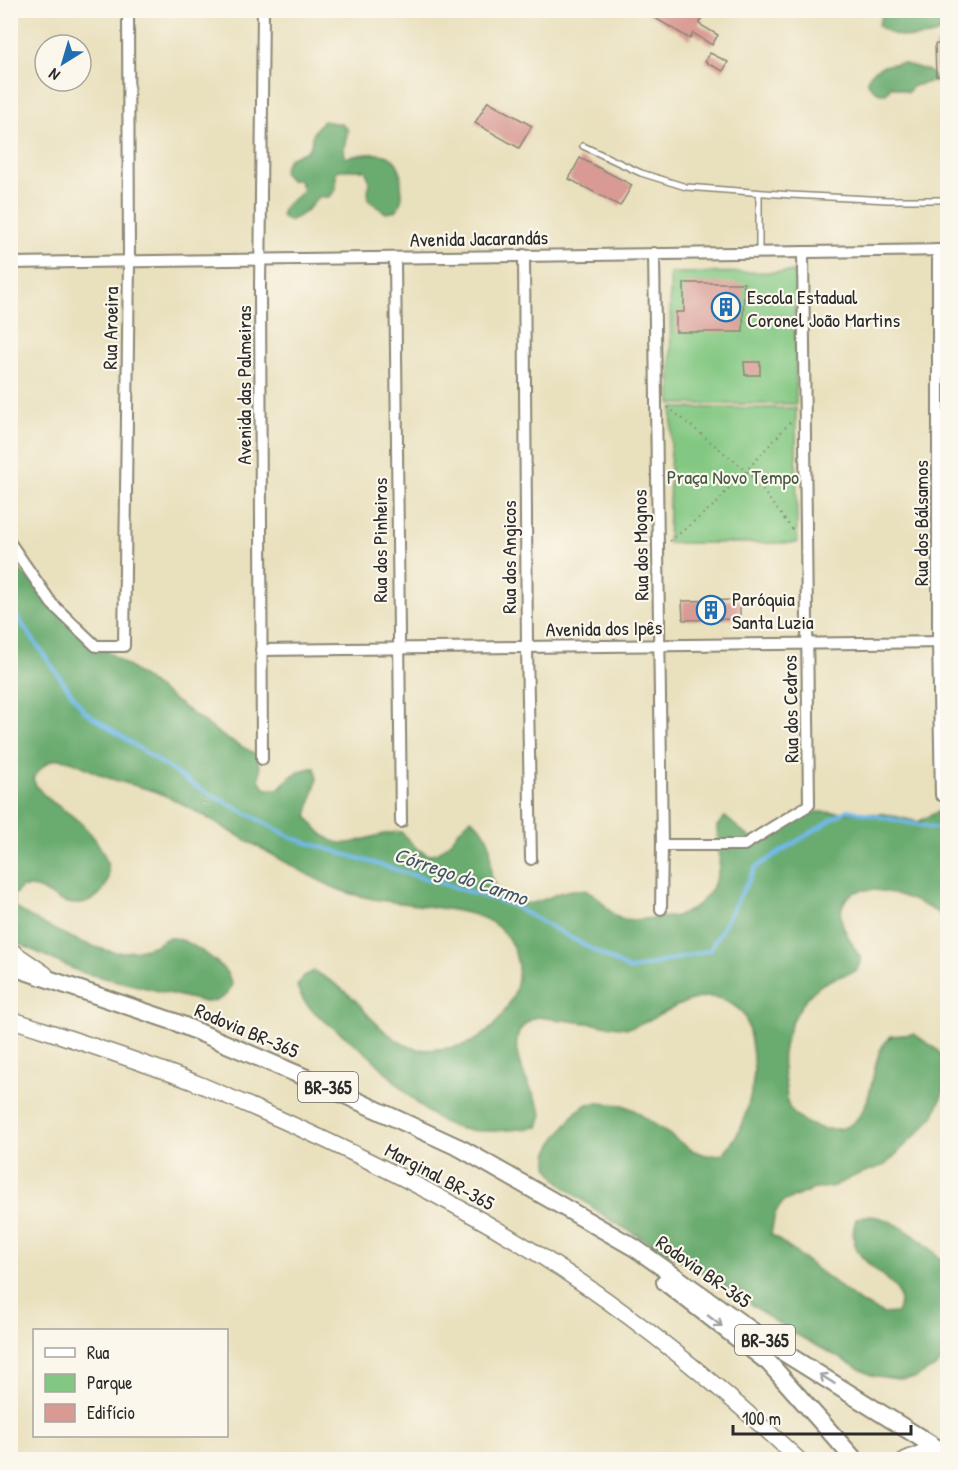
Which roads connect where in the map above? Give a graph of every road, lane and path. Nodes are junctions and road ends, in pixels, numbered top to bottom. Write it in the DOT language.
graph roads {
  1 [pos="128,10"];
  2 [pos="263,10"];
  3 [pos="583,146"];
  4 [pos="759,193"];
  5 [pos="948,200"];
  6 [pos="943,250"];
  7 [pos="759,252"];
  8 [pos="803,252"];
  9 [pos="654,253"];
  10 [pos="524,255"];
  11 [pos="395,258"];
  12 [pos="260,261"];
  13 [pos="10,263"];
  14 [pos="129,263"];
  15 [pos="656,397"];
  16 [pos="804,406"];
  17 [pos="746,471"];
  18 [pos="10,543"];
  19 [pos="806,547"];
  20 [pos="658,550"];
  21 [pos="943,642"];
  22 [pos="807,644"];
  23 [pos="660,646"];
  24 [pos="527,647"];
  25 [pos="398,648"];
  26 [pos="261,650"];
  27 [pos="262,759"];
  28 [pos="941,795"];
  29 [pos="401,822"];
  30 [pos="662,845"];
  31 [pos="531,859"];
  32 [pos="661,909"];
  33 [pos="10,950"];
  34 [pos="10,966"];
  35 [pos="58,982"];
  36 [pos="10,1019"];
  37 [pos="585,1221"];
  38 [pos="948,1455"];
  39 [pos="799,1460"];
  40 [pos="855,1460"];
  41 [pos="906,1460"];
  1 -- 14 [label="street, Rua Aroeira"];
  2 -- 12 [label="street, Avenida das Palmeiras"];
  3 -- 4 [label="lane"];
  4 -- 5 [label="lane"];
  4 -- 7 [label="lane"];
  6 -- 8 [label="street, Avenida Jacarandás"];
  6 -- 21 [label="street, Rua dos Bálsamos"];
  7 -- 8 [label="street, Avenida Jacarandás"];
  7 -- 9 [label="street, Avenida Jacarandás"];
  8 -- 16 [label="street, Rua dos Cedros"];
  9 -- 10 [label="street, Avenida Jacarandás"];
  9 -- 15 [label="street, Rua dos Mognos"];
  10 -- 11 [label="street, Avenida Jacarandás"];
  10 -- 24 [label="street, Rua dos Angicos"];
  11 -- 12 [label="street, Avenida Jacarandás"];
  11 -- 25 [label="street, Rua dos Pinheiros"];
  12 -- 14 [label="street, Avenida Jacarandás"];
  12 -- 26 [label="street, Avenida das Palmeiras"];
  13 -- 14 [label="street, Avenida Jacarandás"];
  14 -- 18 [label="street, Rua Aroeira"];
  15 -- 17 [label="path"];
  15 -- 20 [label="street, Rua dos Mognos"];
  16 -- 17 [label="path"];
  16 -- 19 [label="street, Rua dos Cedros"];
  17 -- 19 [label="path"];
  17 -- 20 [label="path"];
  19 -- 22 [label="street, Rua dos Cedros"];
  20 -- 23 [label="street, Rua dos Mognos"];
  21 -- 22 [label="street, Avenida dos Ipês"];
  21 -- 28 [label="street, Rua dos Bálsamos"];
  22 -- 23 [label="street, Avenida dos Ipês"];
  22 -- 30 [label="street, Rua dos Cedros"];
  23 -- 24 [label="street, Avenida dos Ipês"];
  23 -- 30 [label="street, Rua dos Mognos"];
  24 -- 25 [label="street, Avenida dos Ipês"];
  24 -- 31 [label="street, Rua dos Angicos"];
  25 -- 26 [label="street, Avenida dos Ipês"];
  25 -- 29 [label="street, Rua dos Pinheiros"];
  26 -- 27 [label="street, Avenida das Palmeiras"];
  30 -- 32 [label="street, Rua dos Mognos"];
  33 -- 35 [label="street"];
  34 -- 35 [label="main road, Rodovia BR-365 / BR-365"];
  35 -- 37 [label="main road, Rodovia BR-365 / BR-365"];
  36 -- 39 [label="street, Marginal BR-365"];
  38 -- 37 [label="main road, Rodovia BR-365 / BR-365, one-way"];
  37 -- 40 [label="main road, Rodovia BR-365 / BR-365, one-way"];
  38 -- 41 [label="main road"];
}
